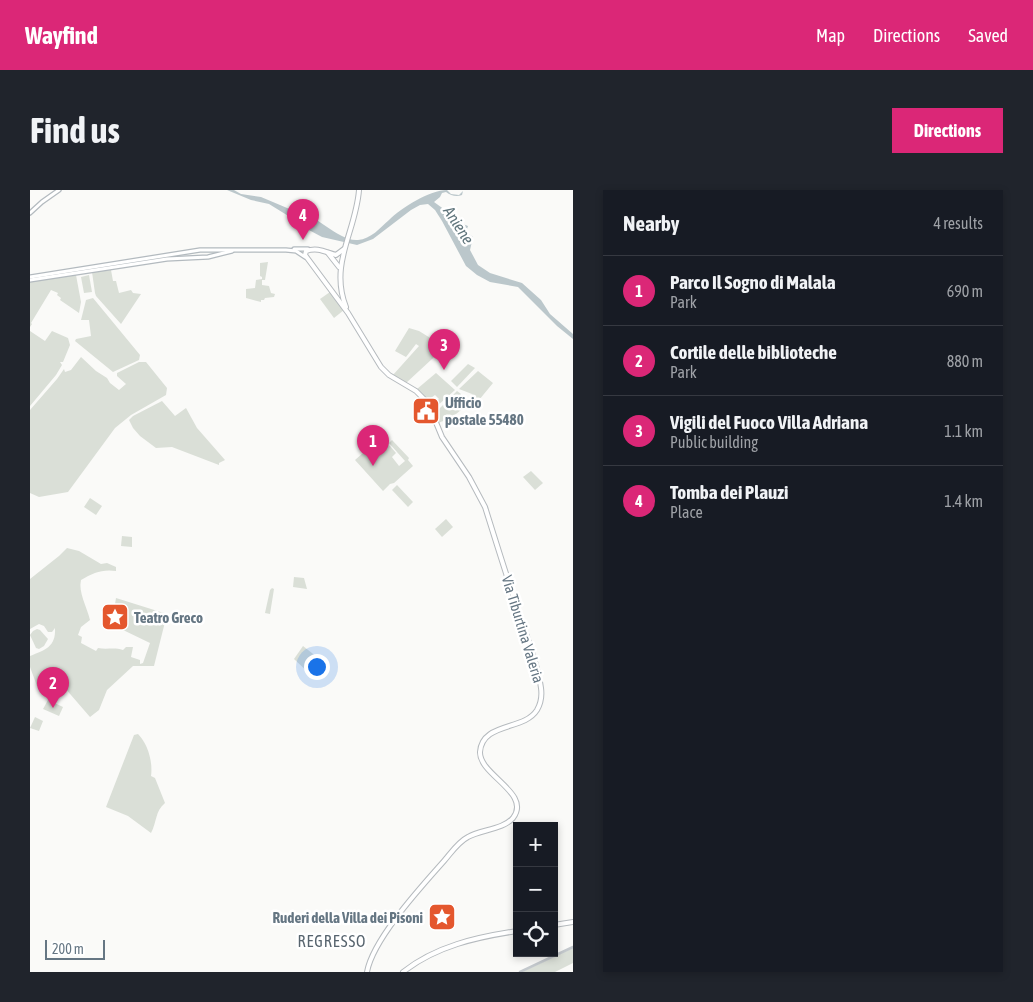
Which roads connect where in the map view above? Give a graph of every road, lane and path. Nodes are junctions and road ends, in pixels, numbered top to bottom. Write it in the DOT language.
graph roads {
  1 [pos="59,190"];
  2 [pos="359,190"];
  3 [pos="30,213"];
  4 [pos="313,249"];
  5 [pos="344,249"];
  6 [pos="196,250"];
  7 [pos="213,250"];
  8 [pos="235,250"];
  9 [pos="286,250"];
  10 [pos="324,250"];
  11 [pos="214,256"];
  12 [pos="196,257"];
  13 [pos="305,257"];
  14 [pos="340,269"];
  15 [pos="30,278"];
  16 [pos="341,300"];
  17 [pos="573,922"];
  18 [pos="558,924"];
  19 [pos="513,932"];
  20 [pos="573,947"];
  21 [pos="366,972"];
  22 [pos="404,972"];
  23 [pos="520,972"];
  1 -- 3 [label="main road"];
  2 -- 5 [label="main road, Via Tiburtina Valeria"];
  4 -- 9 [label="main road"];
  4 -- 10 [label="main road"];
  4 -- 13 [label="main road"];
  5 -- 10 [label="main road"];
  5 -- 14 [label="main road, Via Tiburtina Valeria"];
  6 -- 7 [label="main road"];
  6 -- 12 [label="main road"];
  6 -- 15 [label="main road"];
  7 -- 8 [label="main road"];
  7 -- 11 [label="main road"];
  8 -- 9 [label="main road"];
  8 -- 11 [label="main road"];
  9 -- 13 [label="main road"];
  10 -- 14 [label="main road"];
  11 -- 12 [label="main road"];
  12 -- 15 [label="main road"];
  13 -- 16 [label="main road, Via Tiburtina Valeria"];
  14 -- 16 [label="main road, Via Tiburtina Valeria"];
  16 -- 21 [label="main road, Via Tiburtina Valeria"];
  17 -- 18 [label="main road"];
  19 -- 22 [label="main road"];
  20 -- 23 [label="street"];
}
